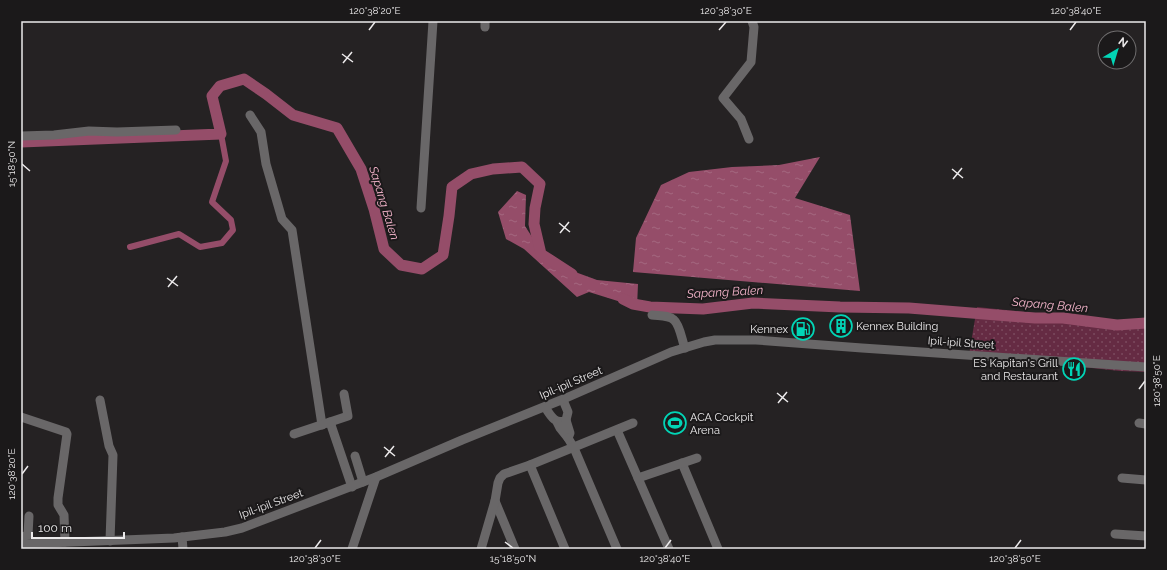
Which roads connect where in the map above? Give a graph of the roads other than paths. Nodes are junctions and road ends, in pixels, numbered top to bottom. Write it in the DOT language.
graph roads {
  1 [pos="433,21"];
  2 [pos="752,21"];
  3 [pos="250,115"];
  4 [pos="176,130"];
  5 [pos="21,136"];
  6 [pos="749,139"];
  7 [pos="422,208"];
  8 [pos="652,315"];
  9 [pos="685,348"];
  10 [pos="1146,367"];
  11 [pos="344,394"];
  12 [pos="100,400"];
  13 [pos="563,400"];
  14 [pos="545,407"];
  15 [pos="21,417"];
  16 [pos="562,421"];
  17 [pos="326,423"];
  18 [pos="633,423"];
  19 [pos="617,430"];
  20 [pos="294,434"];
  21 [pos="574,448"];
  22 [pos="355,456"];
  23 [pos="697,458"];
  24 [pos="682,463"];
  25 [pos="530,465"];
  26 [pos="376,477"];
  27 [pos="638,478"];
  28 [pos="1122,478"];
  29 [pos="1146,480"];
  30 [pos="363,482"];
  31 [pos="352,487"];
  32 [pos="495,501"];
  33 [pos="29,516"];
  34 [pos="1115,534"];
  35 [pos="1146,536"];
  36 [pos="182,537"];
  37 [pos="110,541"];
  38 [pos="21,544"];
  39 [pos="70,545"];
  40 [pos="183,549"];
  41 [pos="352,549"];
  42 [pos="481,549"];
  43 [pos="515,549"];
  44 [pos="565,549"];
  45 [pos="617,549"];
  46 [pos="669,549"];
  47 [pos="718,549"];
  1 -- 7 [label="street"];
  2 -- 6 [label="street"];
  3 -- 17 [label="street"];
  4 -- 5 [label="street"];
  8 -- 9 [label="street"];
  9 -- 10 [label="street, Ipil-ipil Street"];
  9 -- 13 [label="street, Ipil-ipil Street"];
  11 -- 17 [label="street"];
  12 -- 37 [label="street"];
  13 -- 14 [label="street, Ipil-ipil Street"];
  13 -- 16 [label="street"];
  14 -- 16 [label="street"];
  14 -- 26 [label="street, Ipil-ipil Street"];
  15 -- 39 [label="street"];
  16 -- 21 [label="street"];
  17 -- 20 [label="street"];
  17 -- 31 [label="street"];
  18 -- 19 [label="street"];
  19 -- 21 [label="street"];
  19 -- 27 [label="street"];
  21 -- 25 [label="street"];
  21 -- 45 [label="street"];
  22 -- 30 [label="street"];
  23 -- 24 [label="street"];
  24 -- 27 [label="street"];
  24 -- 47 [label="street"];
  25 -- 32 [label="street"];
  25 -- 44 [label="street"];
  26 -- 30 [label="street, Ipil-ipil Street"];
  26 -- 41 [label="street"];
  27 -- 46 [label="street"];
  28 -- 29 [label="street"];
  30 -- 31 [label="street, Ipil-ipil Street"];
  31 -- 36 [label="street, Ipil-ipil Street"];
  32 -- 42 [label="street"];
  32 -- 43 [label="street"];
  33 -- 38 [label="street"];
  34 -- 35 [label="street"];
  36 -- 37 [label="street, Ipil-ipil Street"];
  36 -- 40 [label="street"];
  37 -- 39 [label="street, Ipil-ipil Street"];
  38 -- 39 [label="street, Ipil-ipil Street"];
}
